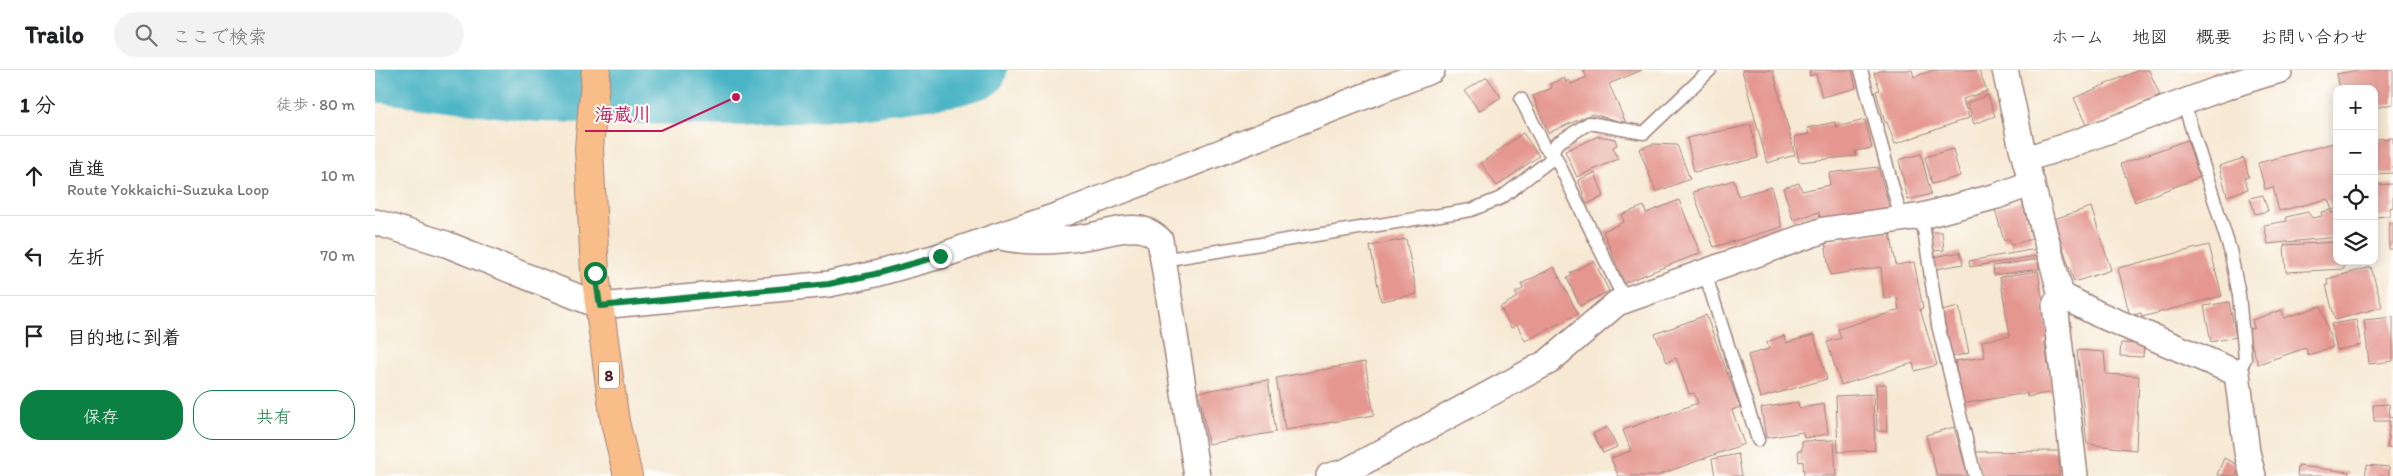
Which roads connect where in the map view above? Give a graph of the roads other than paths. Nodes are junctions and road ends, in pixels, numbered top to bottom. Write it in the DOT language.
graph roads {
  1 [pos="596,70"];
  2 [pos="1432,70"];
  3 [pos="1710,70"];
  4 [pos="1861,70"];
  5 [pos="2005,70"];
  6 [pos="2280,70"];
  7 [pos="1521,99"];
  8 [pos="2183,101"];
  9 [pos="1552,153"];
  10 [pos="2025,159"];
  11 [pos="2032,183"];
  12 [pos="1911,217"];
  13 [pos="375,222"];
  14 [pos="998,237"];
  15 [pos="1162,260"];
  16 [pos="1705,274"];
  17 [pos="2061,295"];
  18 [pos="1625,301"];
  19 [pos="600,306"];
  20 [pos="2237,373"];
  21 [pos="1758,440"];
  22 [pos="628,476"];
  23 [pos="1197,476"];
  24 [pos="1329,476"];
  25 [pos="1975,476"];
  26 [pos="2075,476"];
  27 [pos="2253,476"];
  1 -- 19 [label="main road, 8"];
  2 -- 14 [label="street"];
  3 -- 9 [label="lane"];
  4 -- 12 [label="lane"];
  5 -- 10 [label="street"];
  6 -- 8 [label="street"];
  7 -- 9 [label="lane"];
  8 -- 10 [label="street"];
  8 -- 20 [label="lane"];
  9 -- 15 [label="lane"];
  9 -- 18 [label="lane"];
  10 -- 11 [label="street"];
  11 -- 12 [label="street"];
  11 -- 17 [label="street"];
  12 -- 16 [label="street"];
  12 -- 25 [label="lane"];
  13 -- 19 [label="street"];
  14 -- 15 [label="street"];
  14 -- 19 [label="street"];
  15 -- 23 [label="street"];
  16 -- 18 [label="street"];
  16 -- 21 [label="lane"];
  17 -- 20 [label="street"];
  17 -- 26 [label="street"];
  18 -- 24 [label="street"];
  19 -- 22 [label="main road, 8"];
  20 -- 27 [label="street"];
}
